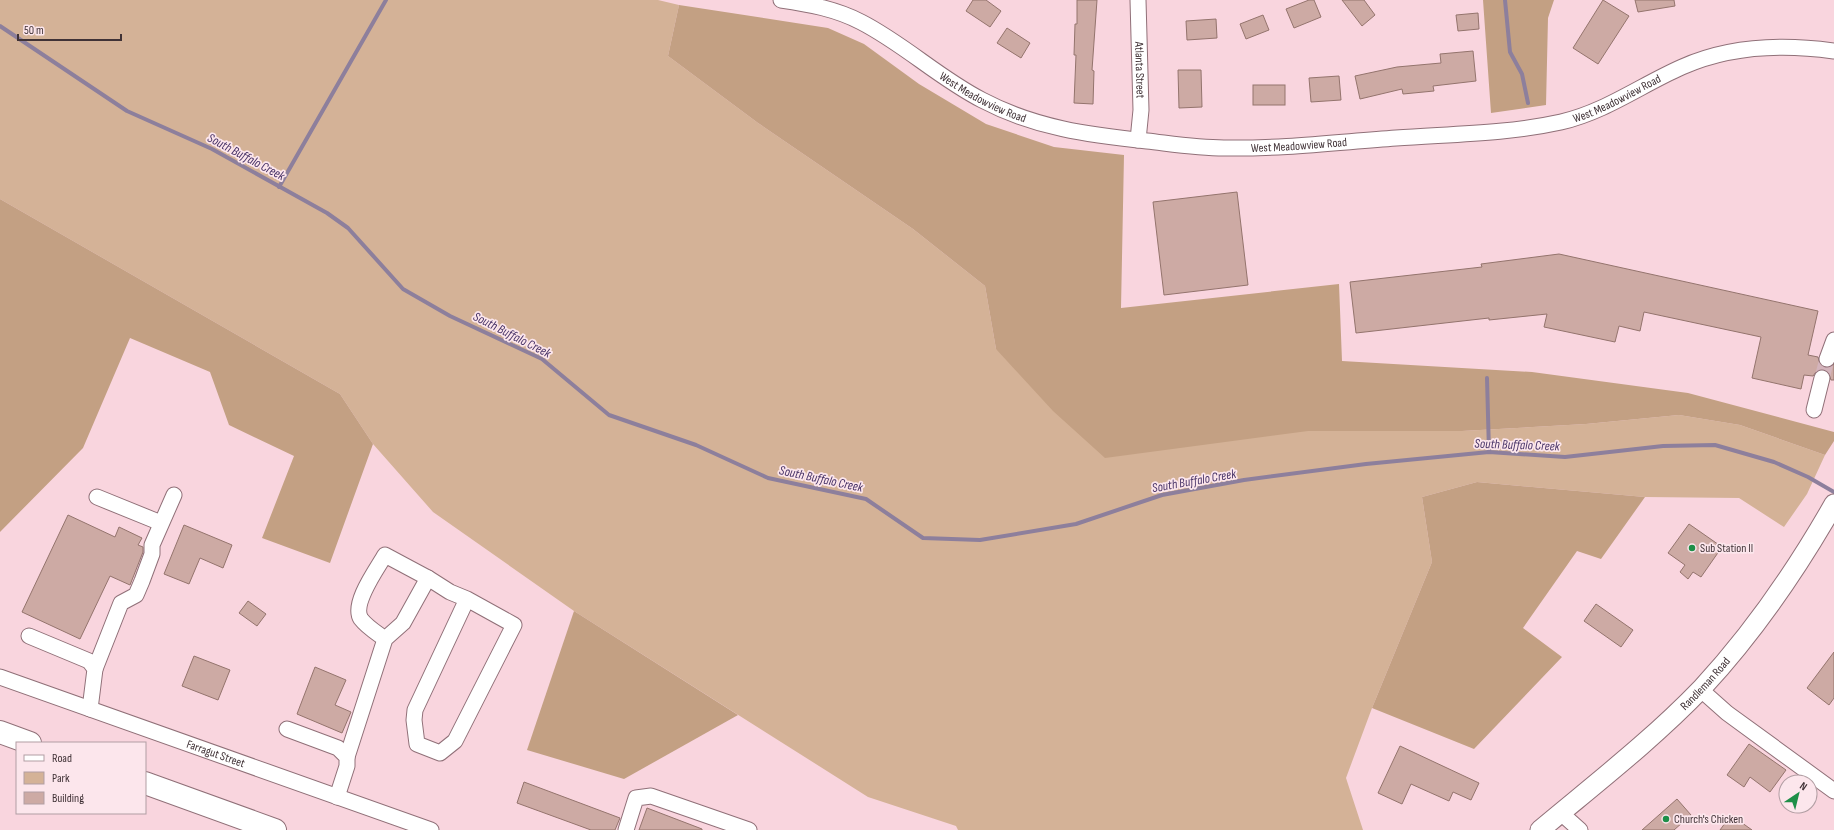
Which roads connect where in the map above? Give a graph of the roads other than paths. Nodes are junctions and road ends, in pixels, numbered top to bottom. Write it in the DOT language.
graph roads {
  1 [pos="782,0"];
  2 [pos="1138,0"];
  3 [pos="1834,51"];
  4 [pos="1138,140"];
  5 [pos="1834,340"];
  6 [pos="1827,359"];
  7 [pos="1822,378"];
  8 [pos="1814,410"];
  9 [pos="174,495"];
  10 [pos="97,497"];
  11 [pos="1831,509"];
  12 [pos="161,523"];
  13 [pos="428,578"];
  14 [pos="467,599"];
  15 [pos="29,636"];
  16 [pos="385,639"];
  17 [pos="95,669"];
  18 [pos="0,677"];
  19 [pos="1700,689"];
  20 [pos="90,709"];
  21 [pos="287,729"];
  22 [pos="0,732"];
  23 [pos="27,742"];
  24 [pos="347,757"];
  25 [pos="146,784"];
  26 [pos="1834,791"];
  27 [pos="337,797"];
  28 [pos="1561,813"];
  29 [pos="235,815"];
  30 [pos="275,830"];
  31 [pos="284,830"];
  32 [pos="431,830"];
  33 [pos="626,830"];
  34 [pos="748,830"];
  35 [pos="1540,830"];
  36 [pos="1580,830"];
  1 -- 4 [label="street, West Meadowview Road"];
  2 -- 4 [label="street, Atlanta Street"];
  3 -- 4 [label="street, West Meadowview Road"];
  5 -- 6 [label="street"];
  7 -- 8 [label="street"];
  9 -- 12 [label="street"];
  10 -- 12 [label="street"];
  11 -- 19 [label="main road, Randleman Road"];
  12 -- 17 [label="street"];
  13 -- 14 [label="street"];
  13 -- 16 [label="street"];
  13 -- 16 [label="street"];
  14 -- 14 [label="street"];
  15 -- 17 [label="street"];
  16 -- 24 [label="street"];
  17 -- 20 [label="street"];
  18 -- 20 [label="street, Farragut Street"];
  19 -- 26 [label="street"];
  19 -- 28 [label="main road, Randleman Road"];
  20 -- 27 [label="street, Farragut Street"];
  21 -- 24 [label="street"];
  22 -- 23 [label="highway"];
  24 -- 27 [label="street"];
  25 -- 29 [label="highway"];
  27 -- 32 [label="street, Farragut Street"];
  28 -- 35 [label="main road, Randleman Road"];
  28 -- 36 [label="street"];
  29 -- 30 [label="highway"];
  29 -- 31 [label="highway"];
  33 -- 34 [label="street"];
}
